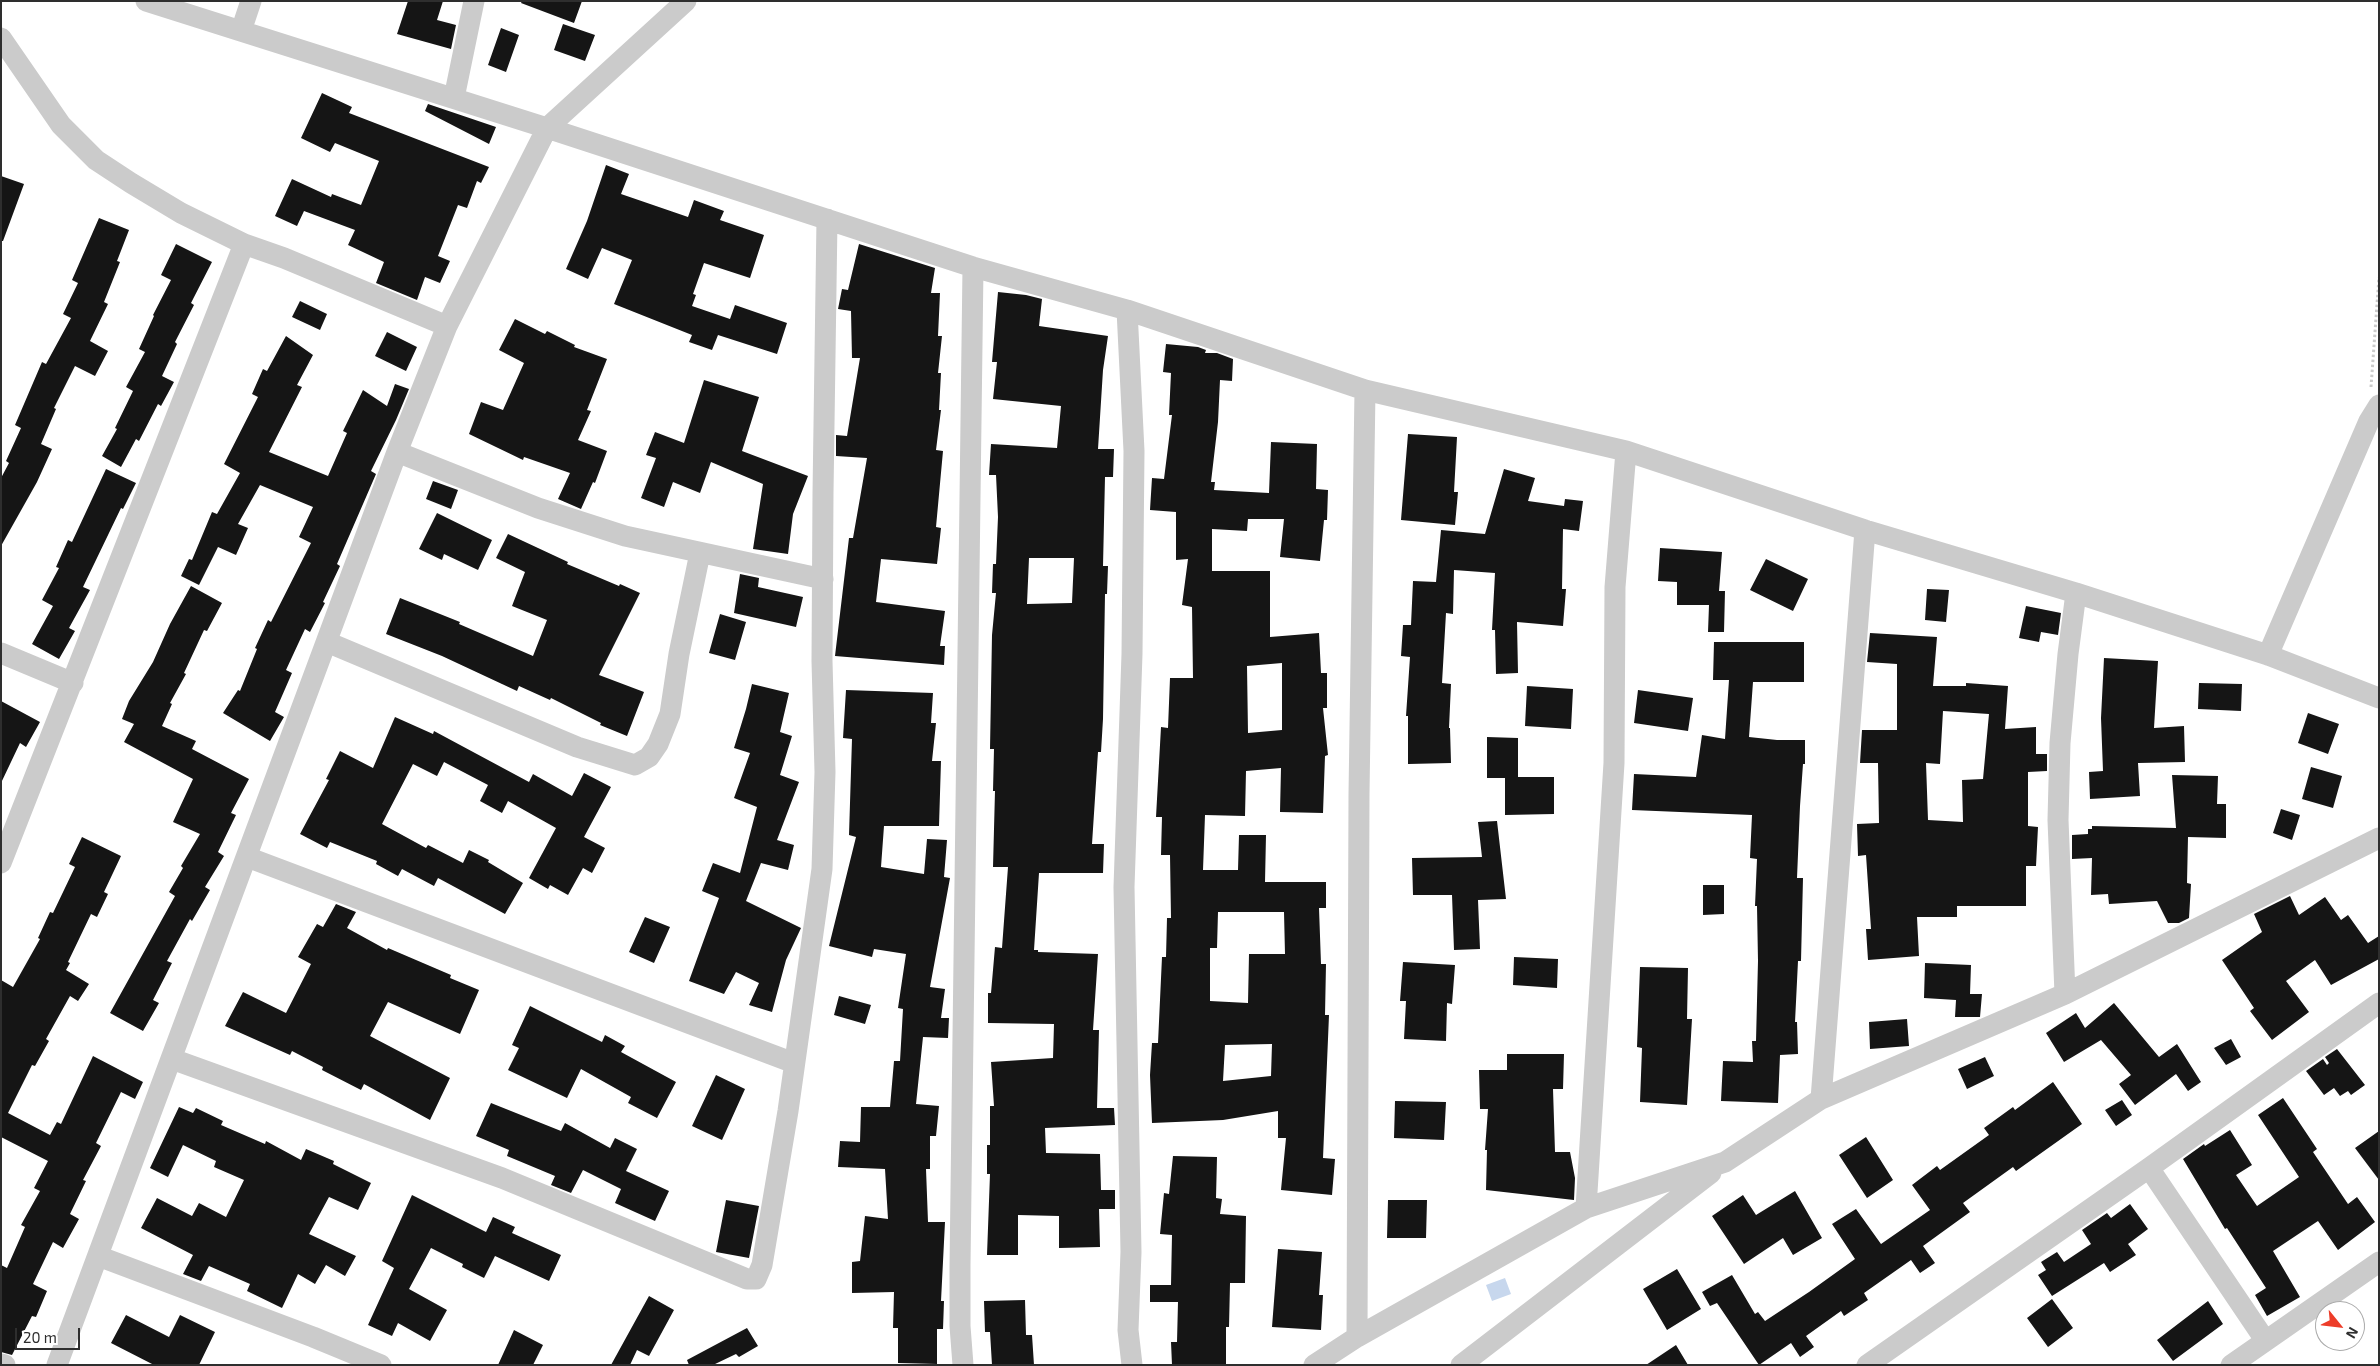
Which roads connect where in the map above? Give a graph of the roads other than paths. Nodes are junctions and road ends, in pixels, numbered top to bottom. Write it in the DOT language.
graph roads {
  1 [pos="146,1"];
  2 [pos="251,1"];
  3 [pos="474,1"];
  4 [pos="686,1"];
  5 [pos="241,31"];
  6 [pos="1,38"];
  7 [pos="454,98"];
  8 [pos="547,128"];
  9 [pos="827,219"];
  10 [pos="244,244"];
  11 [pos="973,267"];
  12 [pos="1127,310"];
  13 [pos="446,326"];
  14 [pos="1365,390"];
  15 [pos="2374,413"];
  16 [pos="1626,451"];
  17 [pos="397,452"];
  18 [pos="1865,530"];
  19 [pos="700,553"];
  20 [pos="823,579"];
  21 [pos="2076,593"];
  22 [pos="328,642"];
  23 [pos="1,653"];
  24 [pos="2268,655"];
  25 [pos="73,683"];
  26 [pos="2379,698"];
  27 [pos="2379,838"];
  28 [pos="247,856"];
  29 [pos="1,863"];
  30 [pos="2065,994"];
  31 [pos="2379,1003"];
  32 [pos="172,1059"];
  33 [pos="794,1064"];
  34 [pos="1821,1099"];
  35 [pos="1725,1162"];
  36 [pos="2150,1168"];
  37 [pos="1586,1208"];
  38 [pos="98,1256"];
  39 [pos="2379,1262"];
  40 [pos="1357,1337"];
  41 [pos="2265,1340"];
  42 [pos="57,1365"];
  43 [pos="381,1365"];
  44 [pos="963,1365"];
  45 [pos="1132,1365"];
  46 [pos="1314,1365"];
  47 [pos="1461,1365"];
  48 [pos="1867,1365"];
  49 [pos="2231,1365"];
  1 -- 5 [label="street"];
  2 -- 5 [label="street"];
  3 -- 7 [label="street"];
  4 -- 8 [label="street"];
  5 -- 7 [label="street"];
  6 -- 10 [label="street"];
  7 -- 8 [label="street"];
  8 -- 9 [label="street"];
  8 -- 13 [label="street"];
  9 -- 11 [label="street"];
  9 -- 20 [label="street"];
  10 -- 13 [label="street"];
  10 -- 25 [label="street"];
  11 -- 12 [label="street"];
  11 -- 44 [label="street"];
  12 -- 14 [label="street"];
  12 -- 45 [label="street"];
  13 -- 17 [label="street"];
  14 -- 16 [label="street"];
  14 -- 40 [label="street"];
  15 -- 24 [label="street"];
  16 -- 18 [label="street"];
  16 -- 37 [label="street"];
  17 -- 19 [label="street"];
  17 -- 22 [label="street"];
  18 -- 21 [label="street"];
  18 -- 34 [label="street"];
  19 -- 20 [label="street"];
  19 -- 22 [label="street"];
  20 -- 33 [label="street"];
  21 -- 24 [label="street"];
  21 -- 30 [label="street"];
  22 -- 28 [label="street"];
  23 -- 25 [label="street"];
  24 -- 26 [label="street"];
  25 -- 29 [label="street"];
  27 -- 30 [label="street"];
  28 -- 32 [label="street"];
  28 -- 33 [label="street"];
  30 -- 34 [label="street"];
  31 -- 36 [label="street"];
  32 -- 33 [label="street"];
  32 -- 38 [label="street"];
  34 -- 35 [label="street"];
  35 -- 37 [label="street"];
  35 -- 47 [label="street"];
  36 -- 41 [label="street"];
  36 -- 48 [label="street"];
  37 -- 40 [label="street"];
  38 -- 42 [label="street"];
  38 -- 43 [label="street"];
  39 -- 41 [label="street"];
  40 -- 46 [label="street"];
  41 -- 49 [label="street"];
}
